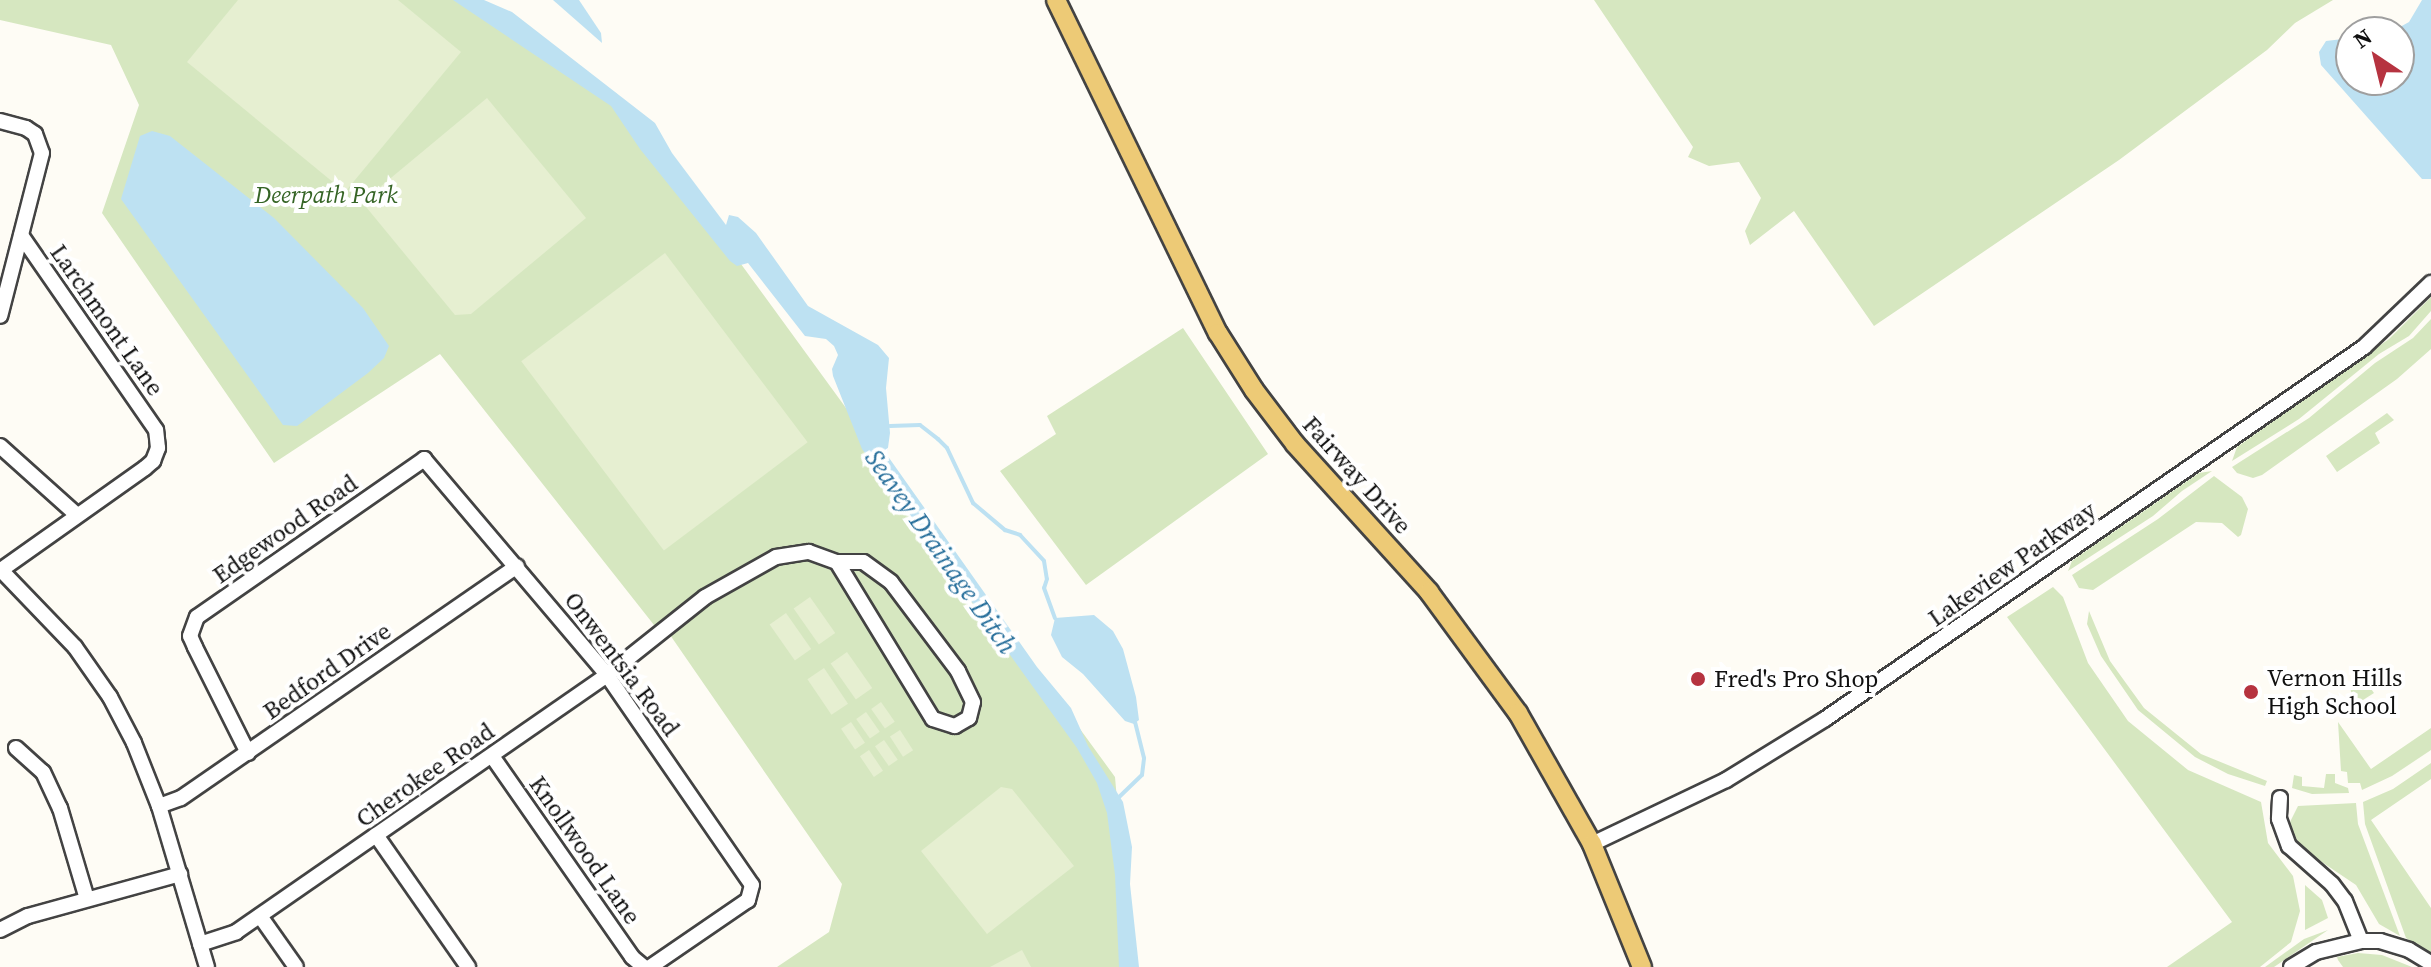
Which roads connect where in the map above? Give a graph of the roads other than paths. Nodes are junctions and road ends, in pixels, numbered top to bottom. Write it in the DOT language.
graph roads {
  1 [pos="1056,0"];
  2 [pos="0,121"];
  3 [pos="21,235"];
  4 [pos="2431,283"];
  5 [pos="0,316"];
  6 [pos="0,446"];
  7 [pos="408,469"];
  8 [pos="77,515"];
  9 [pos="837,562"];
  10 [pos="517,566"];
  11 [pos="1,570"];
  12 [pos="607,675"];
  13 [pos="16,748"];
  14 [pos="248,753"];
  15 [pos="492,756"];
  16 [pos="2280,798"];
  17 [pos="159,806"];
  18 [pos="376,835"];
  19 [pos="1592,844"];
  20 [pos="180,874"];
  21 [pos="87,899"];
  22 [pos="260,916"];
  23 [pos="0,930"];
  24 [pos="2361,941"];
  25 [pos="200,944"];
  26 [pos="2431,963"];
  27 [pos="207,967"];
  28 [pos="296,967"];
  29 [pos="468,967"];
  30 [pos="647,967"];
  31 [pos="1642,967"];
  32 [pos="2291,967"];
  1 -- 19 [label="main road, Fairway Drive"];
  2 -- 3 [label="street"];
  3 -- 5 [label="street"];
  3 -- 8 [label="street, Larchmont Lane"];
  4 -- 19 [label="street, Lakeview Parkway"];
  6 -- 8 [label="street"];
  7 -- 10 [label="street, Onwentsia Road"];
  7 -- 14 [label="street, Edgewood Road"];
  8 -- 11 [label="street"];
  9 -- 9 [label="street, Cherokee Road"];
  9 -- 12 [label="street, Cherokee Road"];
  10 -- 12 [label="street, Onwentsia Road"];
  10 -- 14 [label="street, Bedford Drive"];
  11 -- 17 [label="street"];
  12 -- 15 [label="street, Cherokee Road"];
  12 -- 30 [label="street, Onwentsia Road"];
  13 -- 21 [label="street"];
  14 -- 17 [label="street, Bedford Drive"];
  15 -- 18 [label="street, Cherokee Road"];
  15 -- 30 [label="street, Knollwood Lane"];
  16 -- 24 [label="street"];
  17 -- 20 [label="street"];
  18 -- 22 [label="street, Cherokee Road"];
  18 -- 29 [label="street"];
  19 -- 31 [label="main road, Fairway Drive"];
  20 -- 21 [label="street"];
  20 -- 25 [label="street"];
  21 -- 23 [label="street"];
  22 -- 25 [label="street, Cherokee Road"];
  22 -- 28 [label="street"];
  24 -- 26 [label="street"];
  24 -- 32 [label="street"];
  25 -- 27 [label="street"];
}
